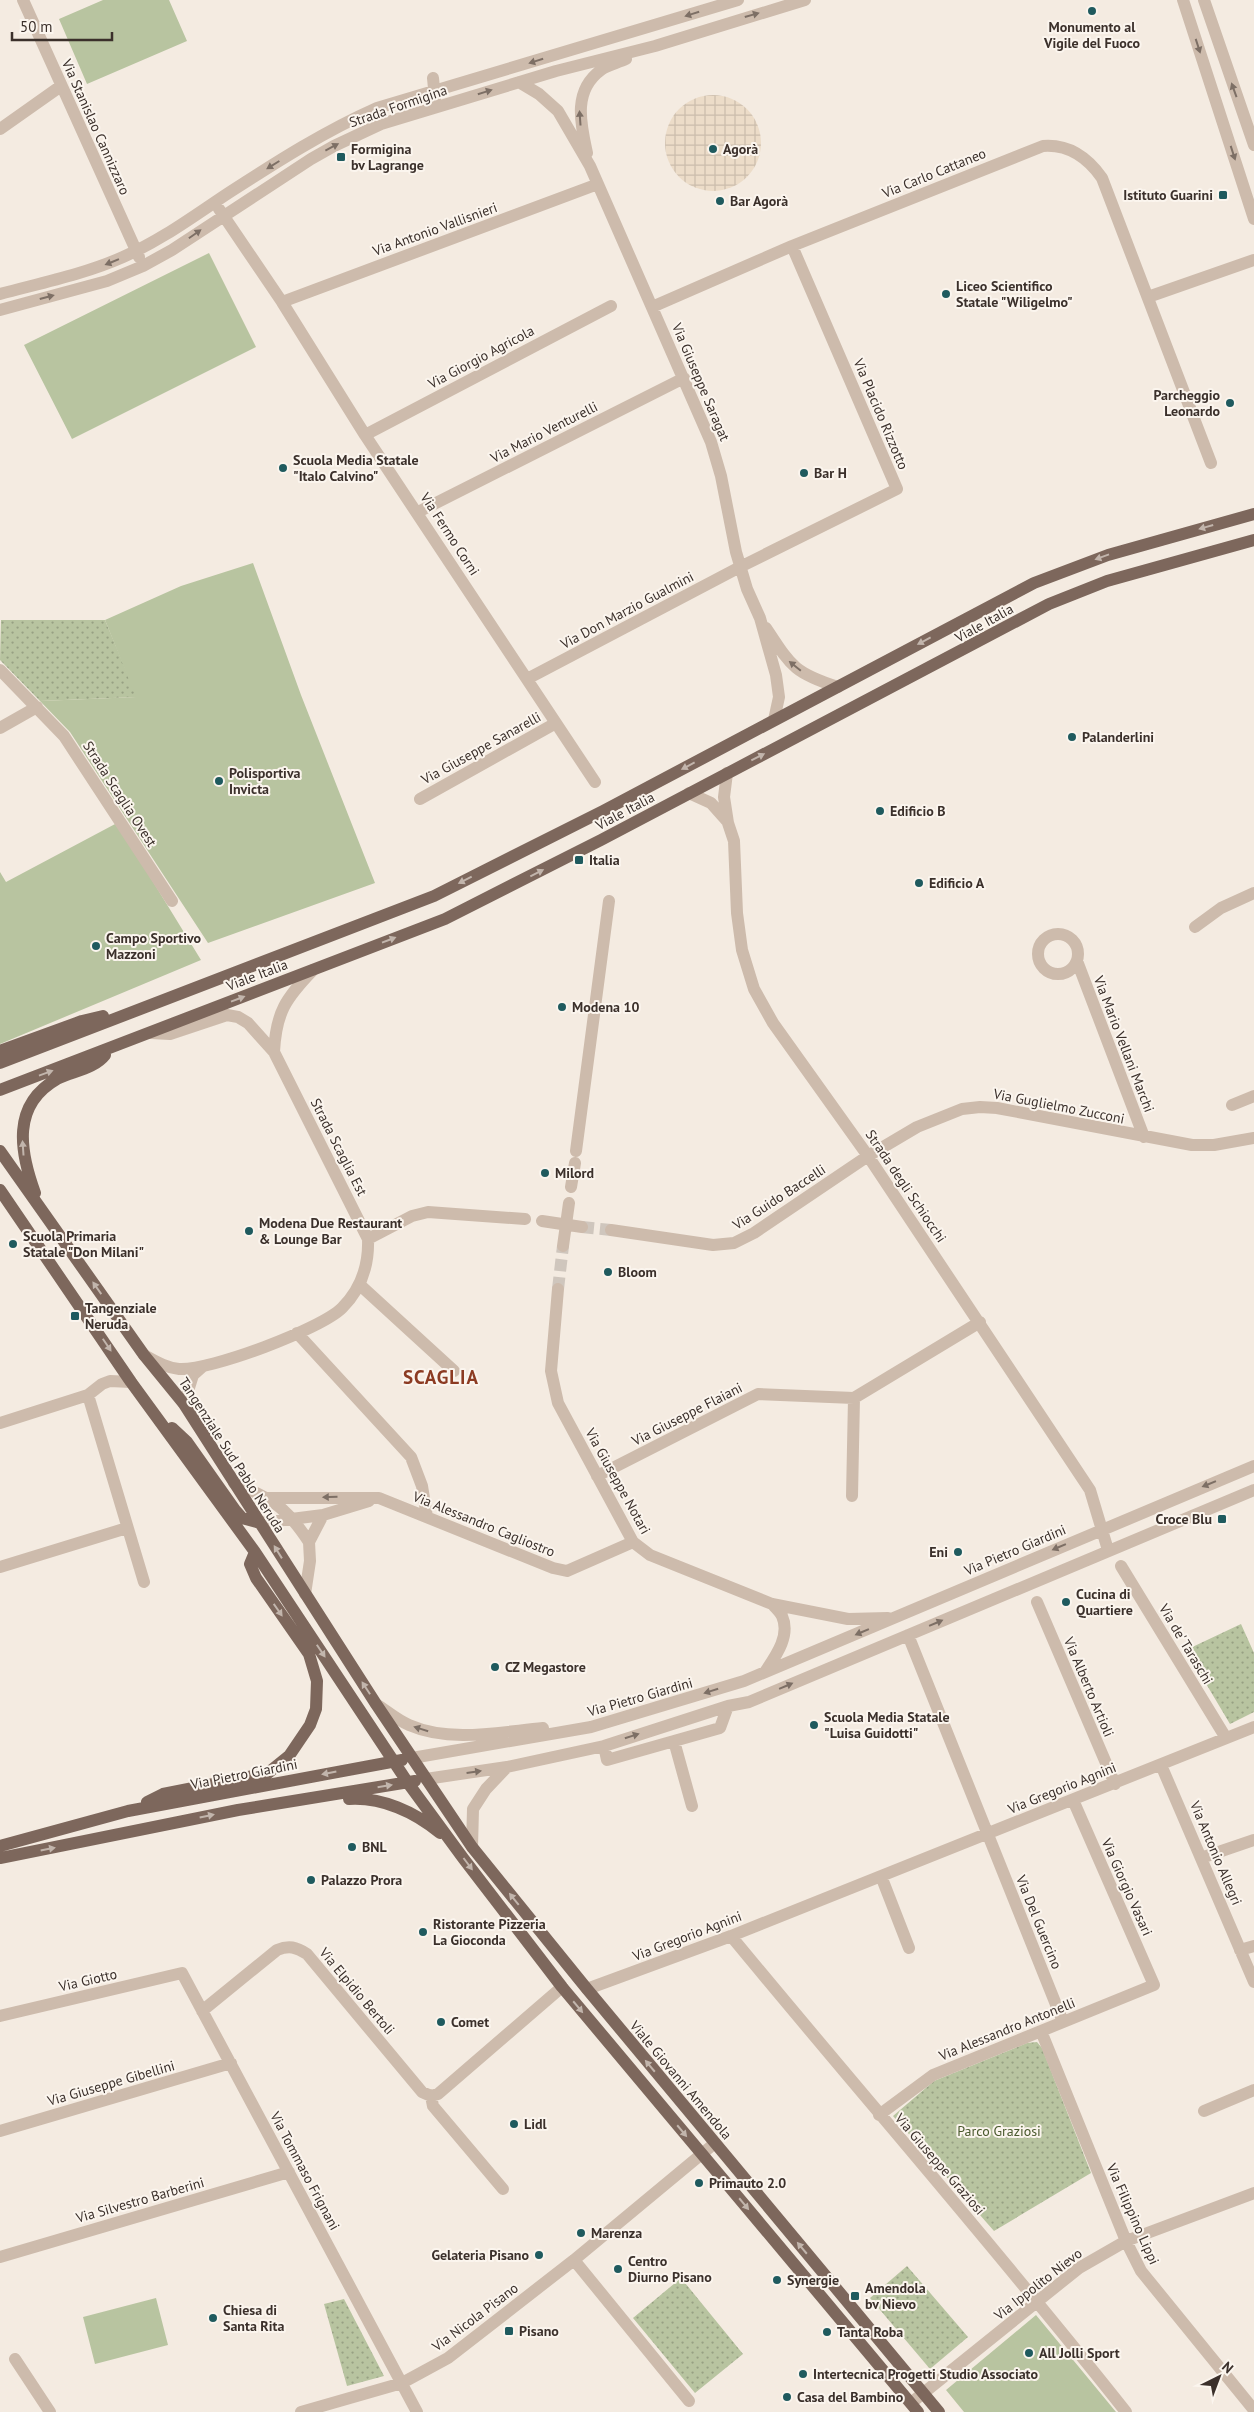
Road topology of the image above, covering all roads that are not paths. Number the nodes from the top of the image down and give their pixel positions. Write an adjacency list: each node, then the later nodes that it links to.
1 (23, 0): 9 (street, Via Stanislao Cannizzaro)
2 (738, 0): 10 (street, Strada Formigina, one-way to 10)
3 (805, 0): 6 (street, Strada Formigina, one-way to 3)
4 (1183, 0): 18 (street, one-way to 18)
5 (1204, 0): 13 (street, one-way to 5)
6 (655, 46): 8 (street, Strada Formigina); 14 (street, Via Giuseppe Saragat, one-way to 6)
7 (433, 78): 10 (street)
8 (519, 82): 11 (street, Strada Formigina, one-way to 8); 14 (street, Via Giuseppe Saragat)
9 (61, 86): 12 (street); 20 (street, Via Stanislao Cannizzaro)
10 (434, 92): 11 (street); 16 (street, Strada Formigina, one-way to 16)
11 (436, 107): 17 (street, Strada Formigina, one-way to 11)
12 (0, 129)
13 (1254, 146)
14 (590, 166): 15 (street, Via Giuseppe Saragat)
15 (598, 184): 25 (street, Via Antonio Vallisnieri); 27 (street, Via Giuseppe Saragat)
16 (215, 203): 17 (street, Via Fermo Corni); 20 (street, Strada Formigina)
17 (223, 216): 22 (street, Strada Formigina, one-way to 17); 25 (street, Via Fermo Corni)
18 (1254, 219)
19 (792, 246): 24 (street, Via Carlo Cattaneo); 27 (street, Via Carlo Cattaneo); 35 (street, Via Placido Rizzotto)
20 (136, 251): 22 (street, Via Stanislao Cannizzaro); 23 (street, Strada Formigina, one-way to 23)
21 (1254, 260): 24 (street)
22 (143, 266): 28 (street, Strada Formigina, one-way to 22)
23 (0, 294)
24 (1148, 297): 31 (street, Via Carlo Cattaneo)
25 (282, 302): 30 (street, Via Fermo Corni)
26 (611, 306): 30 (street, Via Giorgio Agricola)
27 (652, 306): 29 (street, Via Giuseppe Saragat)
28 (0, 310)
29 (684, 378): 32 (street, Via Mario Venturelli); 35 (street, Via Giuseppe Saragat)
30 (365, 435): 32 (street, Via Fermo Corni)
31 (1211, 463)
32 (418, 512): 38 (street, Via Fermo Corni)
33 (1254, 514): 39 (main road, Viale Italia, one-way to 39)
34 (1254, 540): 44 (main road, Viale Italia, one-way to 34)
35 (740, 567): 36 (street, Via Giuseppe Saragat); 38 (street, Via Don Marzio Gualmini)
36 (760, 618): 39 (street, Via Giuseppe Saragat, one-way to 36); 41 (street, Via Giuseppe Saragat)
37 (0, 670): 40 (street, Strada Scaglia Ovest)
38 (527, 679): 42 (street, Via Fermo Corni)
39 (838, 687): 41 (main road, Viale Italia)
40 (37, 707): 43 (street); 50 (street, Strada Scaglia Ovest)
41 (774, 720): 55 (main road, Viale Italia, one-way to 55)
42 (556, 723): 45 (street, Via Fermo Corni); 47 (street, Via Giuseppe Sanarelli)
43 (0, 728)
44 (727, 773): 46 (main road, Viale Italia); 48 (street, Strada degli Schiocchi)
45 (594, 782)
46 (689, 794): 48 (street, Strada degli Schiocchi); 54 (main road, Viale Italia, one-way to 46)
47 (420, 800)
48 (728, 823): 67 (street, Strada degli Schiocchi)
49 (1254, 893): 52 (street)
50 (172, 901)
51 (609, 901): 68 (street)
52 (1195, 927)
53 (1077, 961): 64 (street, Via Mario Vellani Marchi)
54 (313, 970): 56 (main road, Viale Italia, one-way to 54); 59 (street)
55 (140, 1009): 58 (main road); 60 (main road)
56 (150, 1033): 57 (main road, Viale Italia); 59 (street, Strada Scaglia Est)
57 (111, 1048): 61 (main road, Viale Italia, one-way to 57); 71 (main road, one-way to 57)
58 (0, 1051)
59 (274, 1052): 77 (street, Strada Scaglia Est)
60 (0, 1063)
61 (0, 1090)
62 (1254, 1096): 63 (street)
63 (1232, 1104)
64 (1144, 1137): 65 (street, Via Guglielmo Zucconi); 67 (street, Via Guglielmo Zucconi)
65 (1254, 1138)
66 (0, 1151): 71 (main road, Tangenziale Sud Pablo Neruda)
67 (868, 1156): 76 (street, Via Guido Baccelli); 81 (street, Strada degli Schiocchi)
68 (571, 1187)
69 (0, 1190): 86 (main road, one-way to 86)
70 (569, 1203): 74 (street)
71 (42, 1211): 83 (main road, Tangenziale Sud Pablo Neruda, one-way to 71)
72 (525, 1219): 77 (street)
73 (542, 1221): 74 (street)
74 (566, 1225): 75 (street); 78 (street)
75 (582, 1227)
76 (611, 1230)
77 (368, 1239): 79 (street, Strada Scaglia Est)
78 (564, 1246)
79 (360, 1285): 82 (street, Strada Scaglia Est); 85 (street)
80 (558, 1289): 93 (street, Via Giuseppe Notari)
81 (980, 1322): 88 (street); 104 (street, Strada degli Schiocchi)
82 (297, 1333): 84 (street, Strada Scaglia Est); 101 (street)
83 (144, 1355): 84 (street, Strada Scaglia Est); 89 (main road, Tangenziale Sud Pablo Neruda)
84 (202, 1367): 89 (street)
85 (454, 1372)
86 (131, 1382): 87 (street); 90 (main road)
87 (88, 1396): 91 (street); 103 (street)
88 (854, 1398): 93 (street, Via Giuseppe Flaiani); 96 (street)
89 (184, 1404): 94 (main road, Tangenziale Sud Pablo Neruda)
90 (158, 1418): 102 (main road); 108 (main road)
91 (0, 1423)
92 (1254, 1466): 104 (street, Via Pietro Giardini, one-way to 104)
93 (597, 1476): 106 (street, Via Giuseppe Notari)
94 (234, 1483): 97 (street, Via Alessandro Cagliostro); 102 (main road, Tangenziale Sud Pablo Neruda)
95 (1254, 1490): 107 (street)
96 (852, 1496)
97 (267, 1498): 98 (street, Via Alessandro Cagliostro, one-way to 97); 100 (street, Via Alessandro Cagliostro)
98 (379, 1498): 99 (street); 101 (street, Via Alessandro Cagliostro)
99 (323, 1515): 100 (street); 105 (street)
100 (293, 1517): 102 (street); 105 (street, Via Alessandro Cagliostro)
101 (427, 1517): 106 (street, Via Alessandro Cagliostro)
102 (260, 1523): 112 (main road, Tangenziale Sud Pablo Neruda, one-way to 102)
103 (128, 1528): 110 (street); 111 (street)
104 (1101, 1529): 107 (street, Strada degli Schiocchi); 115 (street, Via Pietro Giardini, one-way to 115)
105 (309, 1542): 112 (street)
106 (633, 1542): 114 (street, Via Giuseppe Notari)
107 (1108, 1550): 116 (street, one-way to 107)
108 (254, 1552): 126 (main road, one-way to 126); 134 (main road, one-way to 134)
109 (1121, 1566): 122 (street, Via de' Taraschi)
110 (0, 1567)
111 (144, 1582)
112 (305, 1594): 118 (main road, Tangenziale Sud Pablo Neruda, one-way to 112)
113 (1037, 1602): 131 (street, Via Alberto Artioli)
114 (772, 1604): 115 (street, Via Giuseppe Notari); 117 (street)
115 (895, 1618): 117 (street, Via Pietro Giardini, one-way to 117)
116 (908, 1635): 119 (street, one-way to 116); 136 (street, Via Del Guercino)
117 (764, 1673): 121 (street, Via Pietro Giardini, one-way to 121)
118 (376, 1704): 121 (street, one-way to 118); 125 (main road, Tangenziale Sud Pablo Neruda)
119 (728, 1706): 123 (street); 124 (street, one-way to 119)
120 (1254, 1726): 122 (street, Via Gregorio Agnini)
121 (591, 1727): 125 (street, Via Pietro Giardini)
122 (1226, 1738): 127 (street, Via Gregorio Agnini)
123 (674, 1741): 124 (street); 133 (street)
124 (604, 1746): 128 (street)
125 (412, 1758): 126 (main road, Via Pietro Giardini); 129 (main road, Viale Giovanni Amendola)
126 (394, 1761): 130 (main road); 134 (main road, Via Pietro Giardini, one-way to 134)
127 (1161, 1765): 131 (street, Via Gregorio Agnini); 142 (street, Via Antonio Allegri)
128 (507, 1767): 129 (street, one-way to 128); 140 (street)
129 (426, 1779): 130 (main road); 140 (main road, Viale Giovanni Amendola)
130 (408, 1783): 135 (main road, one-way to 130); 138 (main road)
131 (1114, 1784): 132 (street, Via Gregorio Agnini)
132 (1073, 1800): 136 (street, Via Gregorio Agnini); 150 (street, Via Giorgio Vasari)
133 (692, 1806)
134 (128, 1810): 139 (main road, Via Pietro Giardini)
135 (238, 1810): 138 (main road); 141 (main road, one-way to 135)
136 (988, 1834): 143 (street, Via Gregorio Agnini); 155 (street, Via Del Guercino)
137 (1254, 1840): 142 (street)
138 (453, 1844): 151 (main road, one-way to 151)
139 (0, 1846)
140 (472, 1847): 152 (main road, Viale Giovanni Amendola, one-way to 140)
141 (0, 1858)
142 (1202, 1858): 147 (street, Via Antonio Allegri)
143 (881, 1876): 144 (street, Via Gregorio Agnini); 146 (street)
144 (731, 1936): 152 (street, Via Gregorio Agnini); 161 (street, Via Giuseppe Graziosi)
145 (1254, 1946): 147 (street)
146 (909, 1948)
147 (1240, 1950): 149 (street, Via Antonio Allegri)
148 (182, 1974): 153 (street, Via Tommaso Frignani); 154 (street, Via Giotto)
149 (1254, 1982)
150 (1154, 1985): 155 (street, Via Alessandro Antonelli)
151 (562, 1988): 159 (street); 164 (main road, one-way to 164)
152 (587, 1989): 163 (main road, Viale Giovanni Amendola, one-way to 152)
153 (202, 2011): 157 (street, Via Tommaso Frignani); 159 (street, Via Elpidio Bertoli)
154 (0, 2016)
155 (1063, 2022): 156 (street, Via Alessandro Antonelli)
156 (1041, 2031): 161 (street, Via Alessandro Antonelli); 168 (street, Via Filippino Lippi)
157 (230, 2063): 162 (street, Via Giuseppe Gibellini); 165 (street, Via Tommaso Frignani)
158 (1254, 2090): 160 (street)
159 (431, 2096): 166 (street, Via Elpidio Bertoli)
160 (1204, 2111)
161 (879, 2115): 171 (street, Via Giuseppe Graziosi)
162 (0, 2131)
163 (715, 2144): 164 (street, Via Nicola Pisano); 174 (main road, Viale Giovanni Amendola, one-way to 163)
164 (701, 2154): 170 (street, Via Nicola Pisano); 176 (main road, one-way to 176)
165 (289, 2172): 169 (street, Via Silvestro Barberini); 173 (street, Via Tommaso Frignani)
166 (503, 2189)
167 (1254, 2193): 168 (street, Via Ippolito Nievo)
168 (1126, 2241): 171 (street, Via Ippolito Nievo); 177 (street, Via Filippino Lippi)
169 (0, 2256)
170 (574, 2260): 173 (street, Via Nicola Pisano); 175 (street)
171 (1037, 2300): 174 (street, Via Ippolito Nievo); 182 (street, Via Giuseppe Graziosi)
172 (15, 2359): 178 (street)
173 (402, 2383): 179 (street, Via Nicola Pisano); 180 (street, Via Tommaso Frignani)
174 (923, 2392): 176 (street, Via Ippolito Nievo); 181 (main road, Viale Giovanni Amendola)
175 (689, 2401)
176 (914, 2407)
177 (1254, 2410)
178 (50, 2412)
179 (301, 2412)
180 (416, 2412)
181 (939, 2412)
182 (1126, 2412)

